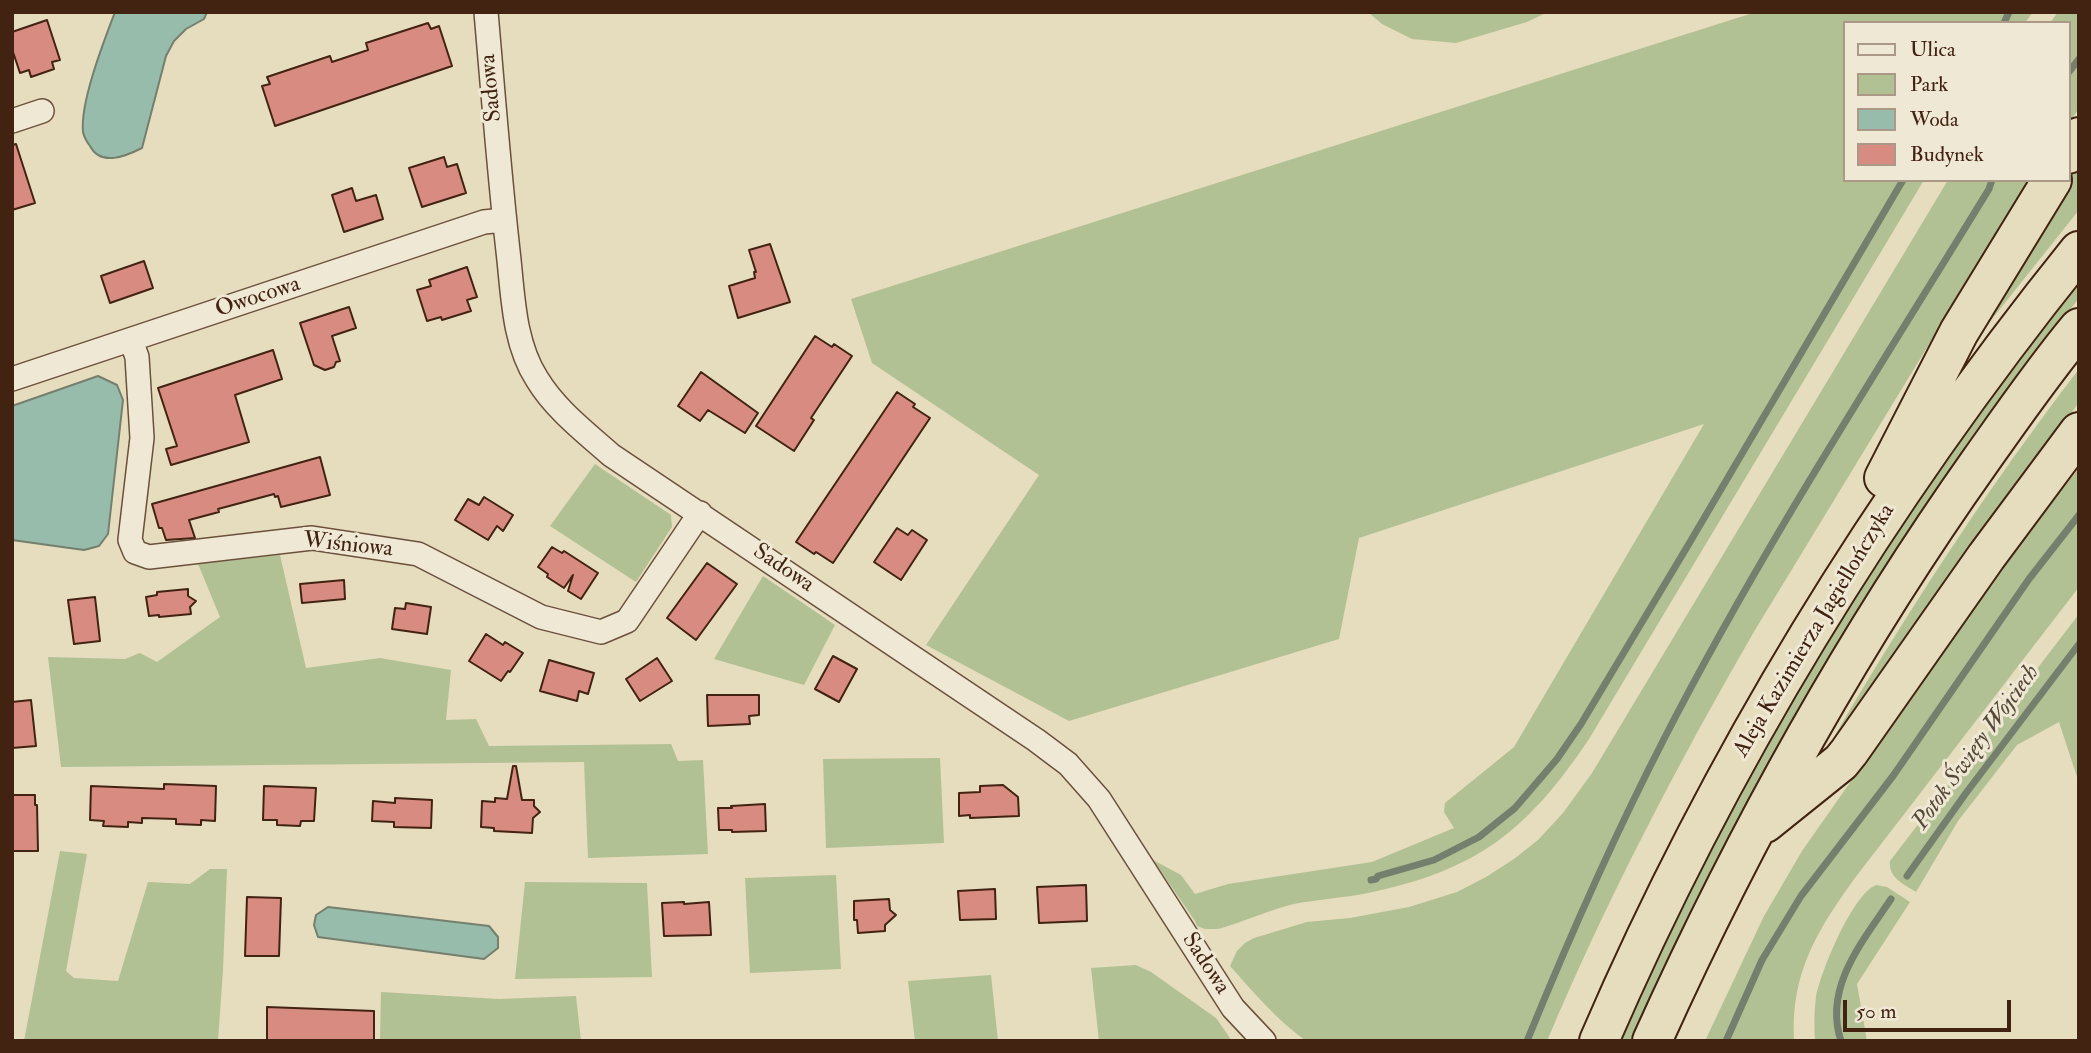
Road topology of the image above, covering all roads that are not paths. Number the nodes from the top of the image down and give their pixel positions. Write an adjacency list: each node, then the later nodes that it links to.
1 (486, 12): 5 (street, Sadowa)
2 (42, 111): 3 (street)
3 (12, 121)
4 (2051, 182): 12 (highway)
5 (504, 220): 8 (street, Owocowa); 11 (street, Sadowa)
6 (2079, 251): 12 (highway, Aleja Kazimierza Jagiellończyka)
7 (2079, 328): 13 (highway, Aleja Kazimierza Jagiellończyka)
8 (131, 340): 9 (street, Owocowa); 11 (street, Wiśniowa)
9 (12, 379)
10 (2079, 432): 13 (highway)
11 (699, 513): 14 (street, Sadowa)
12 (1824, 610): 15 (highway, Aleja Kazimierza Jagiellończyka)
13 (1752, 833): 16 (highway, Aleja Kazimierza Jagiellończyka)
14 (1264, 1041)
15 (1599, 1041)
16 (1652, 1041)

